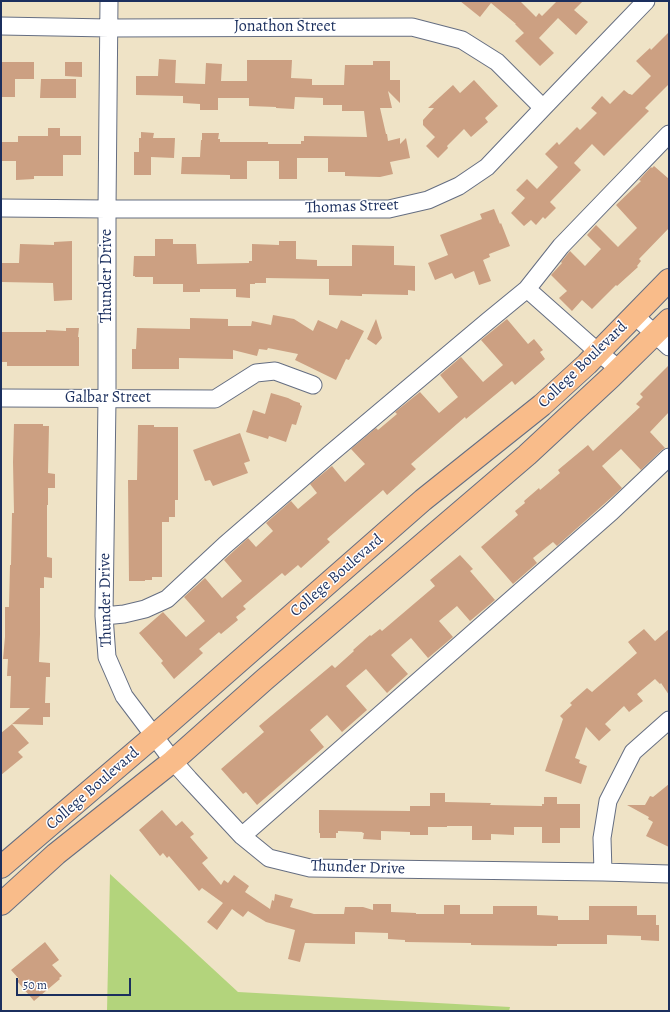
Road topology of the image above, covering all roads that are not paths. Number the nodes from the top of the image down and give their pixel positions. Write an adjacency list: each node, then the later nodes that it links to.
1 (109, 1): 4 (street, Thunder Drive)
2 (646, 1): 5 (street, Thomas Street)
3 (1, 26): 4 (street, Jonathon Street)
4 (109, 28): 5 (street, Jonathon Street); 8 (street, Thunder Drive)
5 (543, 108): 8 (street, Thomas Street)
6 (669, 134): 10 (street)
7 (1, 208): 8 (street, Thomas Street)
8 (107, 209): 17 (street, Thunder Drive)
9 (669, 280): 11 (main road, College Boulevard)
10 (527, 289): 13 (street); 19 (street)
11 (634, 316): 12 (street); 13 (main road, College Boulevard)
12 (664, 334): 14 (main road, College Boulevard)
13 (598, 352): 14 (street); 21 (main road, College Boulevard)
14 (619, 369): 22 (main road, College Boulevard)
15 (313, 385): 17 (street, Galbar Street)
16 (1, 398): 17 (street, Galbar Street)
17 (107, 399): 19 (street, Thunder Drive)
18 (669, 457): 23 (street)
19 (104, 616): 21 (street, Thunder Drive)
20 (669, 720): 25 (street)
21 (154, 736): 22 (street, Thunder Drive); 24 (main road, College Boulevard)
22 (173, 761): 23 (street, Thunder Drive); 27 (main road, College Boulevard)
23 (242, 836): 25 (street, Thunder Drive)
24 (1, 867)
25 (603, 872): 26 (street, Thunder Drive)
26 (669, 874)
27 (1, 904)

